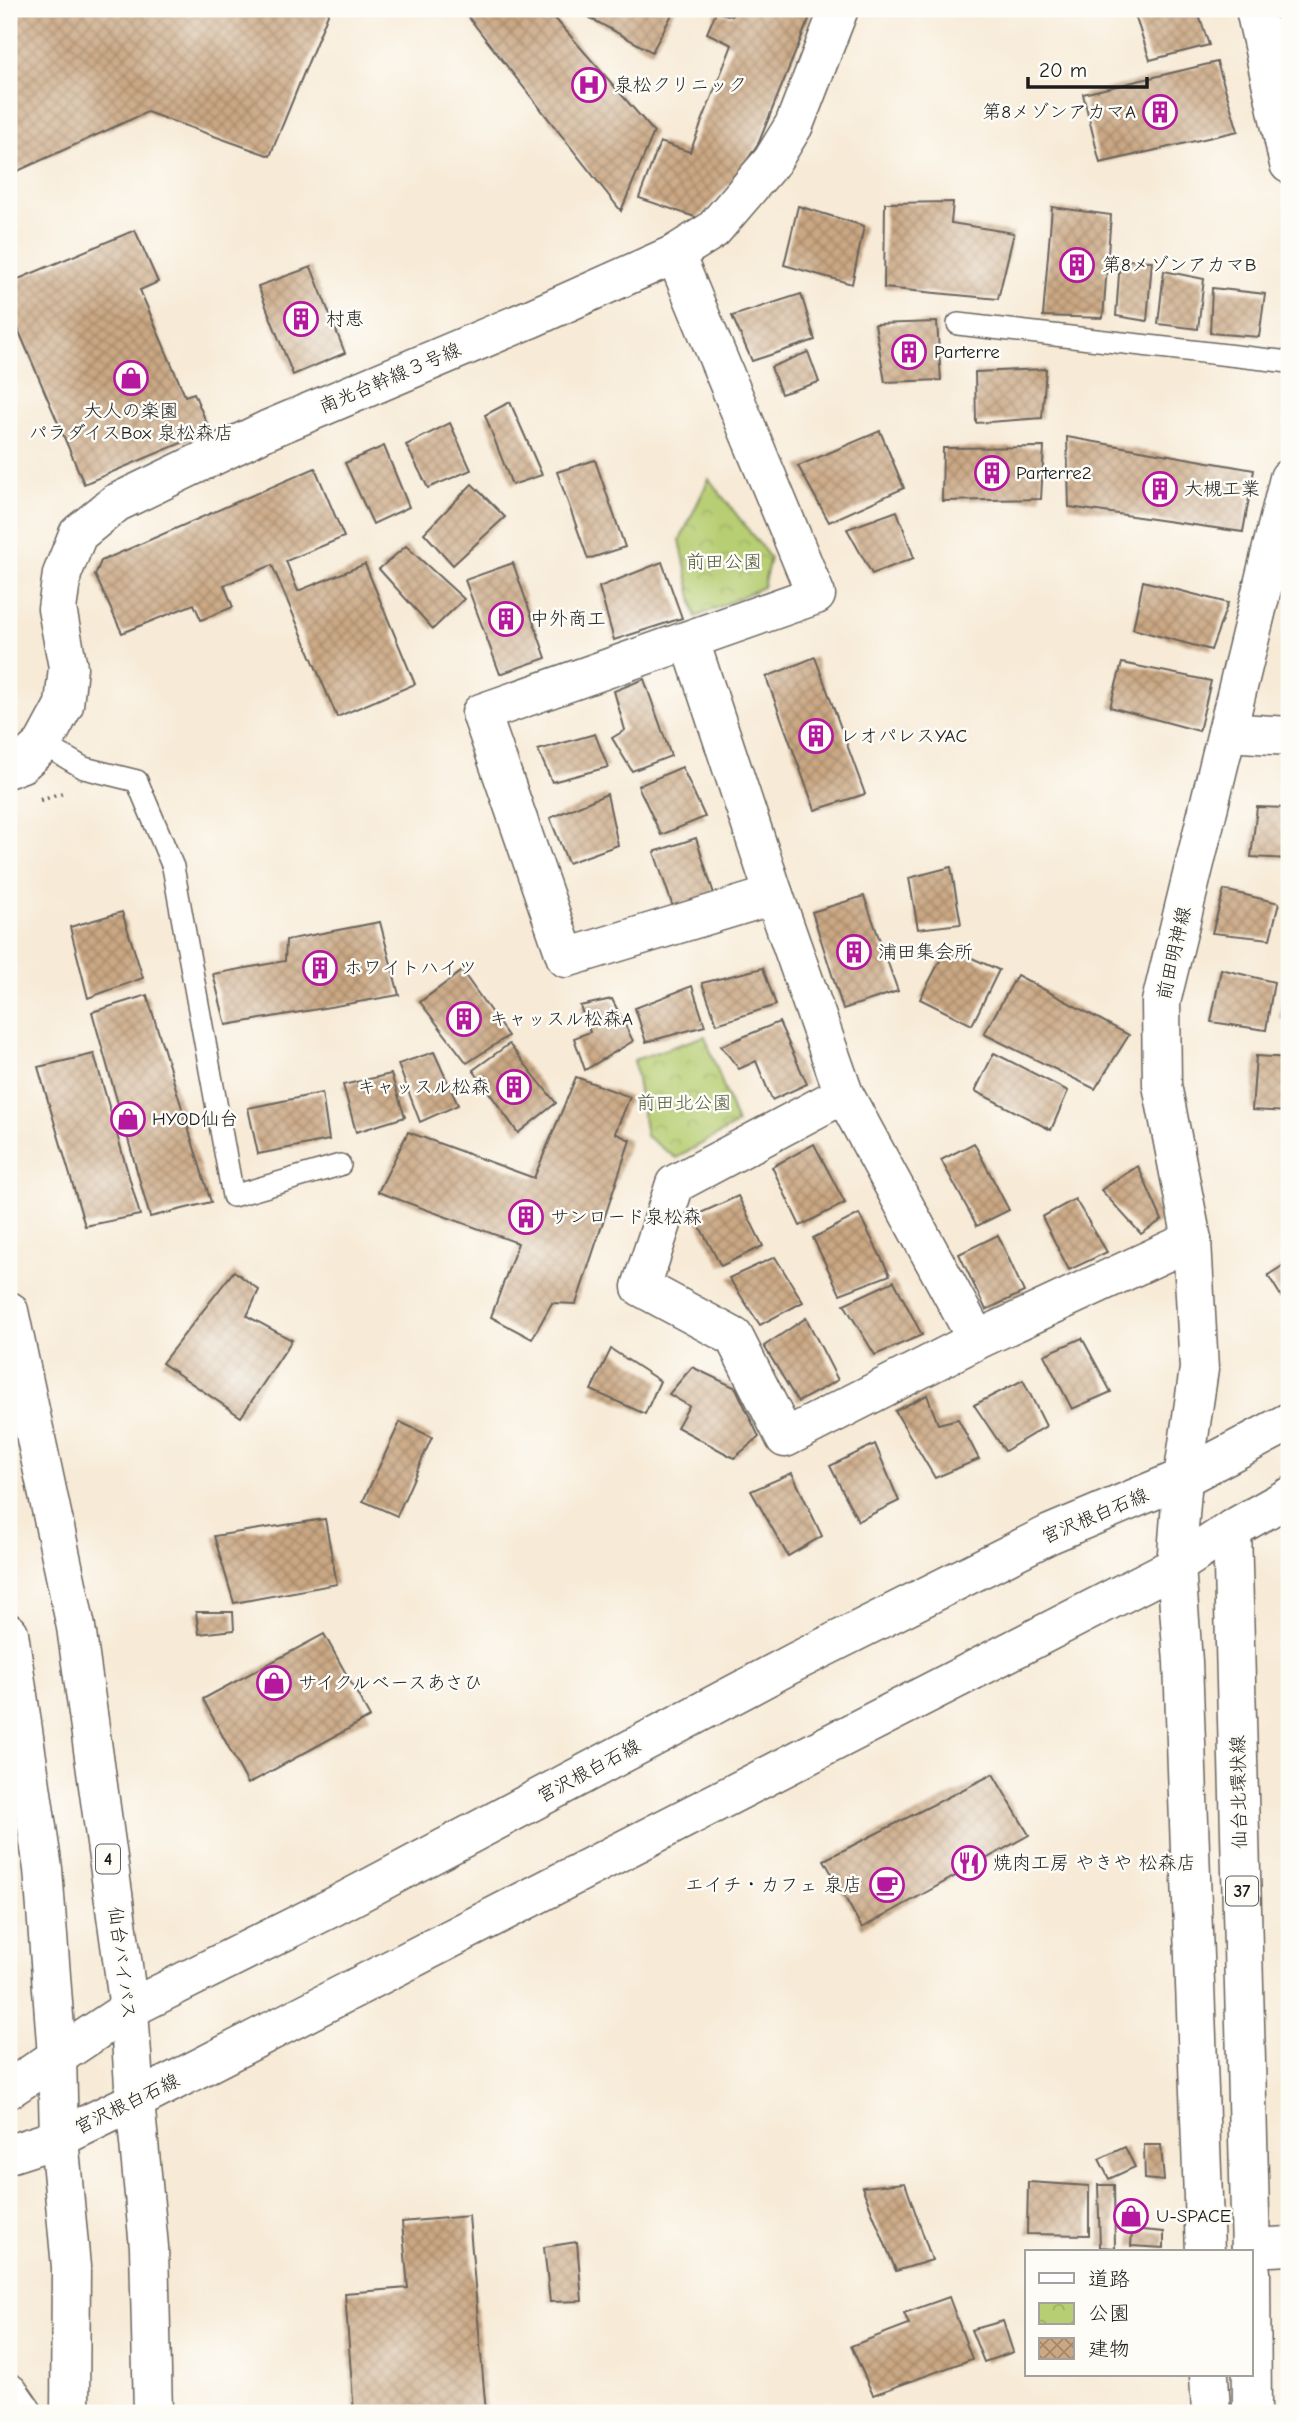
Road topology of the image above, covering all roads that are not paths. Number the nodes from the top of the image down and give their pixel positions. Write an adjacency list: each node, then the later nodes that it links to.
1 (839, 9): 4 (main road, 南光台幹線３号線)
2 (1255, 9): 3 (main road)
3 (1289, 164)
4 (675, 254): 8 (main road); 11 (main road, 南光台幹線３号線)
5 (957, 324): 6 (lane)
6 (1289, 362)
7 (1289, 478): 9 (main road, 前田明神線)
8 (690, 641): 13 (main road); 13 (main road)
9 (1227, 732): 10 (main road); 16 (main road, 前田明神線)
10 (1289, 736)
11 (43, 744): 12 (main road, 南光台幹線３号線); 15 (lane)
12 (9, 768)
13 (774, 895): 14 (main road)
14 (844, 1094): 18 (main road); 18 (main road)
15 (340, 1165)
16 (1192, 1240): 18 (main road); 20 (main road, 前田明神線)
17 (9, 1311): 25 (main road, 仙台バイパス / 4)
18 (977, 1340)
19 (1289, 1422): 20 (main road, 宮沢根白石線)
20 (1183, 1478): 22 (main road); 23 (main road, 前田明神線); 25 (main road, 宮沢根白石線)
21 (1289, 1497): 22 (main road, 宮沢根白石線)
22 (1232, 1529): 23 (main road, 宮沢根白石線); 33 (main road, 仙台北環状線 / 37)
23 (1176, 1566): 28 (main road, 宮沢根白石線); 32 (main road)
24 (9, 1633): 26 (main road)
25 (130, 2010): 26 (main road, 宮沢根白石線); 28 (main road, 仙台バイパス / 4)
26 (57, 2056): 27 (main road, 宮沢根白石線); 29 (main road)
27 (9, 2090)
28 (135, 2101): 29 (main road, 宮沢根白石線); 40 (main road, 仙台バイパス / 4)
29 (59, 2138): 30 (main road, 宮沢根白石線); 39 (main road)
30 (9, 2154)
31 (1289, 2246): 34 (main road)
32 (1205, 2250)
33 (1251, 2250)
34 (1252, 2257)
35 (1209, 2376): 41 (main road)
36 (1252, 2376): 42 (main road, 仙台北環状線 / 37)
37 (9, 2393): 38 (main road)
38 (23, 2413)
39 (70, 2413)
40 (153, 2413)
41 (1211, 2413)
42 (1252, 2413)

